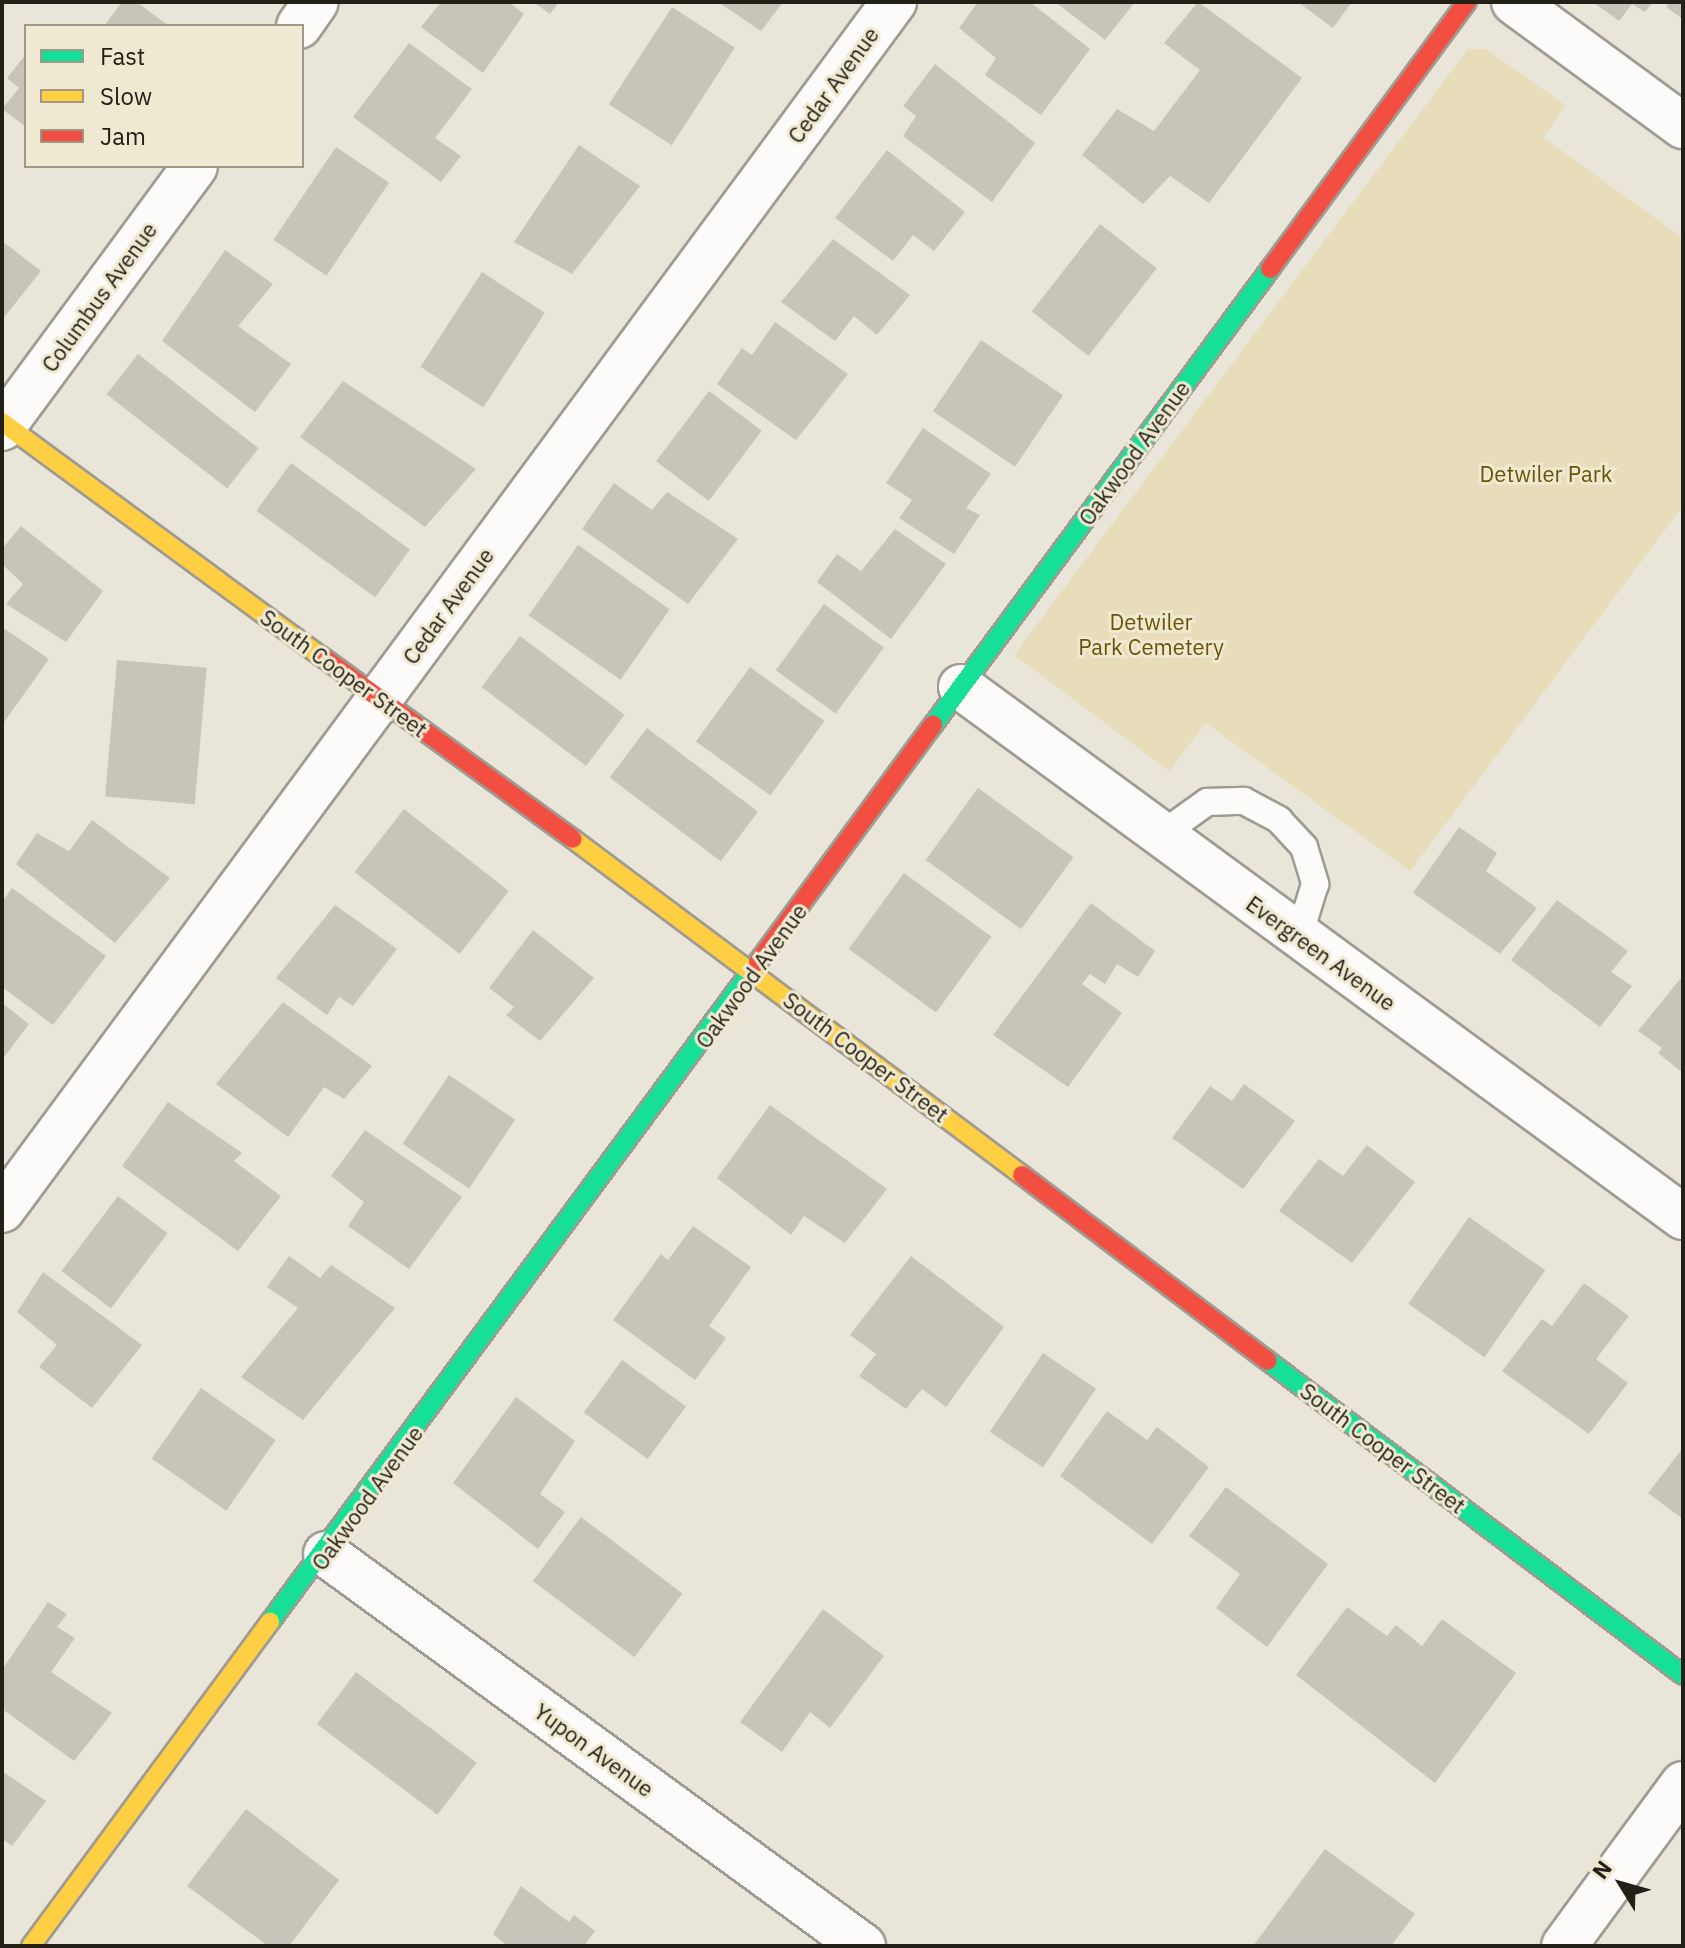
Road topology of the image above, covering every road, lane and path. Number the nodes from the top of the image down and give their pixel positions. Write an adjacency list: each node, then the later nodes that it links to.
1 (316, 2): 5 (street)
2 (894, 2): 10 (street, Cedar Avenue)
3 (1467, 2): 9 (street, Oakwood Avenue)
4 (1514, 2): 6 (street)
5 (300, 24)
6 (1683, 126)
7 (194, 168): 8 (street, Columbus Avenue)
8 (3, 425): 10 (street, South Cooper Street)
9 (961, 687): 11 (street, Evergreen Avenue); 13 (street, Oakwood Avenue)
10 (380, 699): 13 (street, South Cooper Street); 14 (street, Cedar Avenue)
11 (1161, 835): 12 (street, Evergreen Avenue); 12 (lane)
12 (1299, 936): 15 (street, Evergreen Avenue)
13 (754, 972): 16 (street, Oakwood Avenue); 17 (street, South Cooper Street)
14 (2, 1210)
15 (1683, 1217)
16 (326, 1554): 19 (street, Oakwood Avenue); 20 (street, Yupon Avenue)
17 (1683, 1675)
18 (1683, 1784): 21 (street)
19 (31, 1946)
20 (863, 1946)
21 (1564, 1946)

